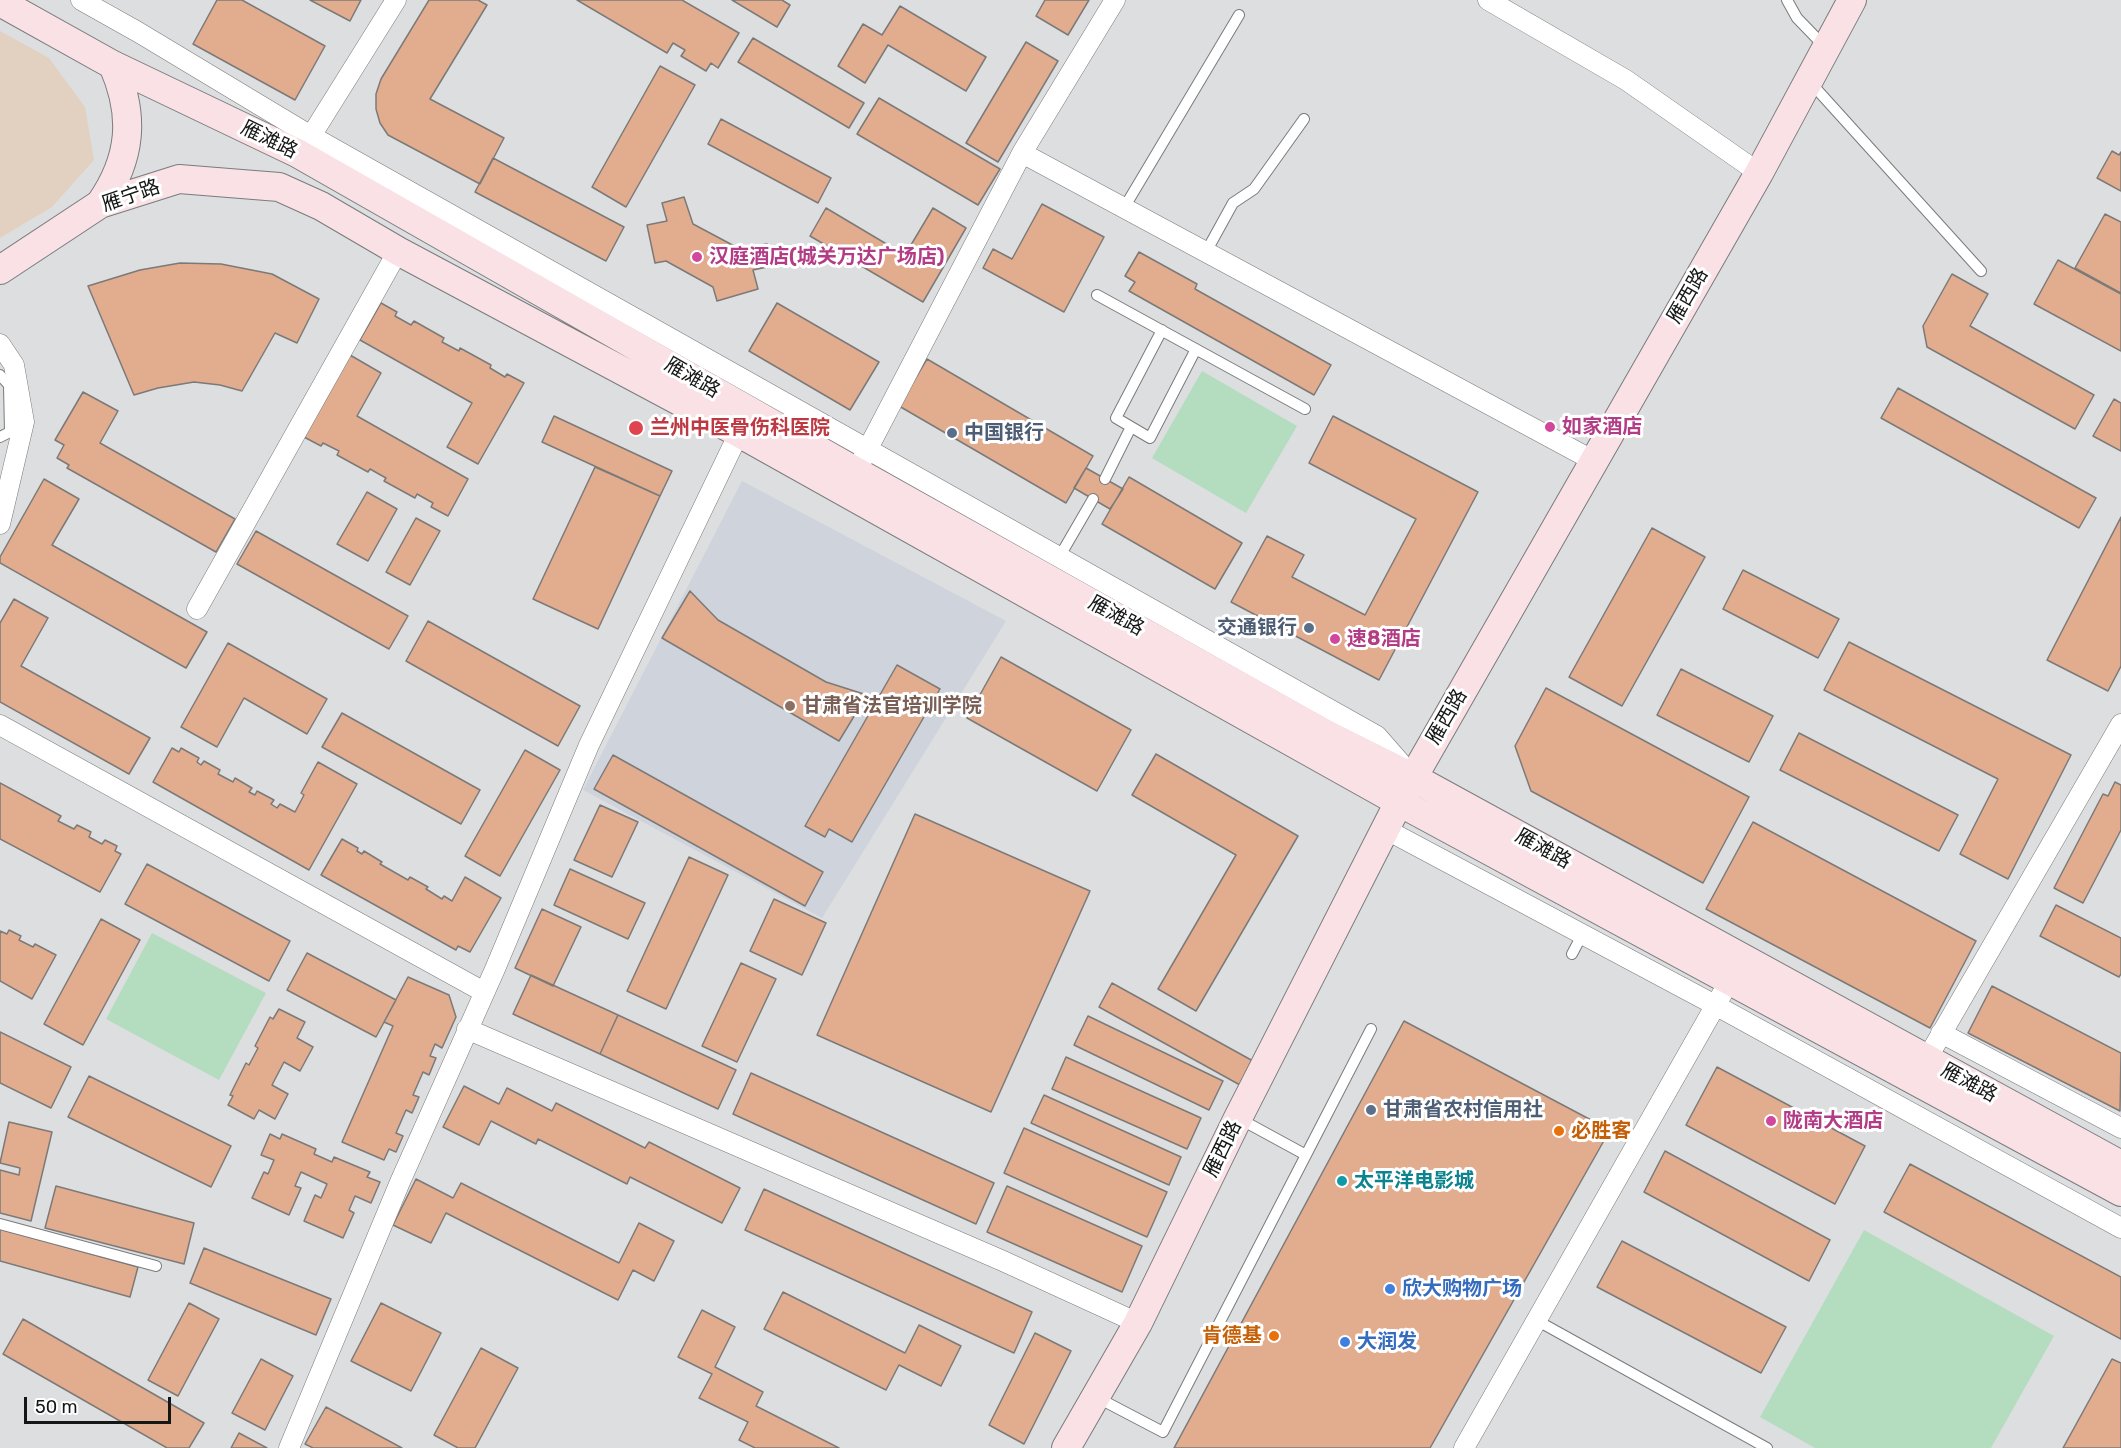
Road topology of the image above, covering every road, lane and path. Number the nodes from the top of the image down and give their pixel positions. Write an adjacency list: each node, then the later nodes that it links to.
1 (81, 0): 8 (street)
2 (396, 0): 14 (street)
3 (1115, 0): 15 (street)
4 (1488, 0): 16 (street)
5 (1787, 0): 10 (lane)
6 (1852, 0): 10 (main road, 雁西路)
7 (0, 3): 11 (main road, 雁滩路)
8 (110, 7): 14 (street)
9 (1239, 15): 19 (lane)
10 (1826, 48): 12 (main road, 雁西路)
11 (113, 65): 14 (main road, 雁滩路); 18 (main road)
12 (1809, 80): 16 (main road, 雁西路); 23 (lane)
13 (1304, 118): 21 (lane)
14 (304, 145): 34 (main road, 雁滩路)
15 (1022, 153): 19 (street); 34 (street)
16 (1759, 173): 33 (main road, 雁西路)
17 (279, 187): 18 (main road, 雁宁路); 20 (main road, 雁滩路)
18 (100, 204): 22 (main road, 雁宁路)
19 (1124, 208): 21 (street)
20 (398, 251): 31 (main road, 雁滩路); 39 (street)
21 (1206, 252): 33 (street)
22 (0, 270)
23 (1981, 271)
24 (1097, 295): 25 (lane)
25 (1162, 330): 27 (lane); 30 (lane)
26 (0, 344): 37 (street)
27 (1196, 349): 29 (lane); 30 (lane)
28 (0, 375): 32 (lane)
29 (1305, 409)
30 (1131, 427): 35 (lane)
31 (739, 433): 34 (main road, 雁滩路); 47 (street)
32 (0, 437)
33 (1594, 461): 42 (main road, 雁西路)
34 (855, 471): 38 (main road, 雁滩路); 38 (street)
35 (1105, 478)
36 (1093, 499): 38 (lane)
37 (0, 524)
38 (1048, 577): 42 (main road, 雁滩路); 43 (main road, 雁滩路)
39 (197, 609)
40 (2121, 724): 51 (street)
41 (0, 725): 47 (street)
42 (1412, 777): 43 (main road, 雁西路); 52 (main road, 雁滩路)
43 (1399, 802): 44 (main road, 雁西路); 48 (main road, 雁滩路)
44 (1385, 829): 45 (street, 雁滩路); 53 (main road, 雁西路)
45 (1582, 935): 46 (lane); 48 (street, 雁滩路)
46 (1572, 954)
47 (484, 992): 49 (street)
48 (1722, 994): 52 (main road, 雁滩路); 59 (street, 雁滩路); 61 (street)
49 (467, 1029): 62 (street); 64 (street)
50 (1371, 1029): 55 (lane)
51 (1941, 1033): 52 (street); 54 (street, 雁滩路)
52 (1921, 1070): 56 (main road, 雁滩路); 57 (main road, 雁滩路)
53 (1238, 1118): 55 (lane); 62 (main road, 雁西路)
54 (2121, 1128)
55 (1306, 1155): 63 (lane)
56 (2121, 1164)
57 (2121, 1192)
58 (0, 1224): 60 (lane)
59 (2121, 1228)
60 (156, 1266)
61 (1536, 1320): 66 (street); 67 (lane)
62 (1138, 1323): 63 (main road, 雁西路)
63 (1095, 1396): 65 (main road, 雁西路)
64 (289, 1448)
65 (1066, 1448)
66 (1464, 1448)
67 (1767, 1448)

